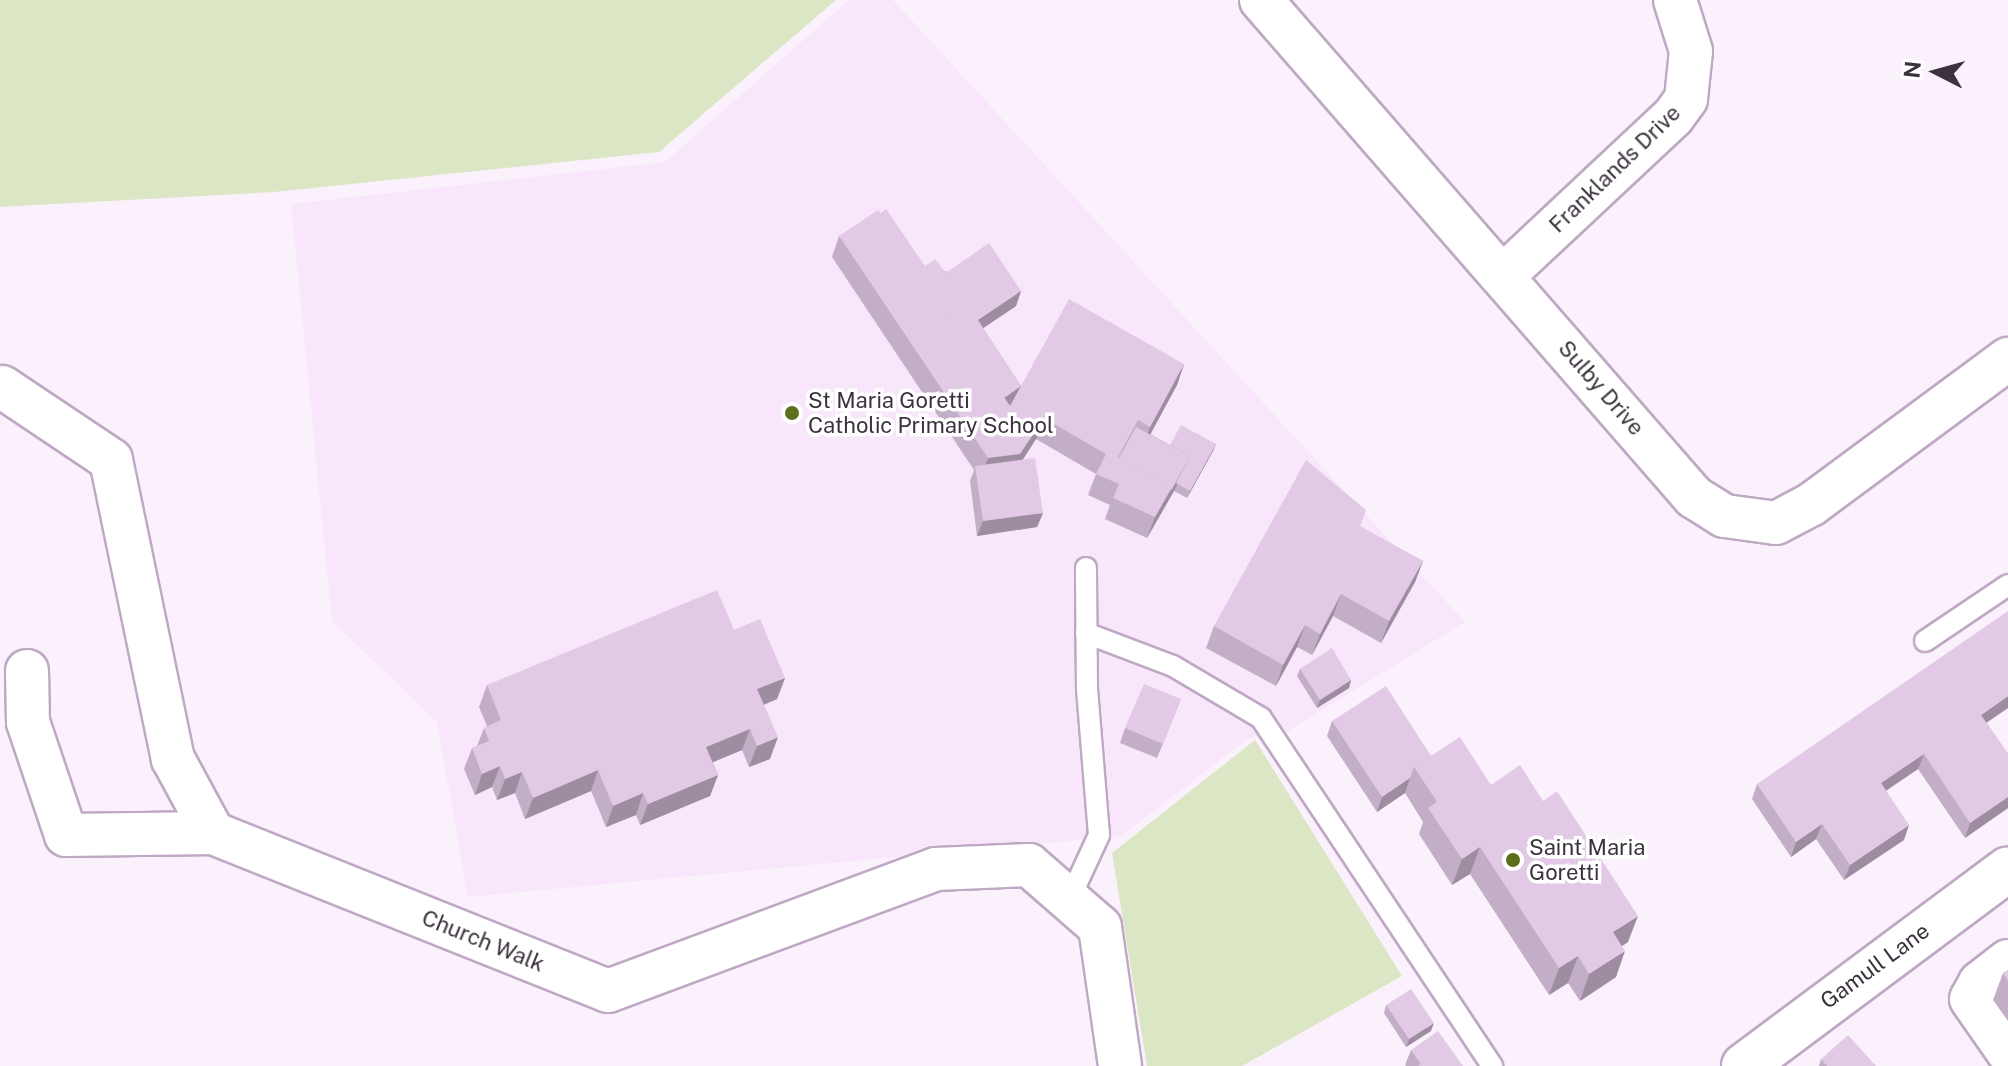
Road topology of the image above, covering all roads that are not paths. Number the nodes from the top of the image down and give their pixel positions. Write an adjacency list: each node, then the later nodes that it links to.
1 (1261, 0): 3 (street, Sulby Drive)
2 (1675, 0): 3 (street, Franklands Drive)
3 (1504, 275): 4 (street, Sulby Drive)
4 (2008, 359)
5 (2, 387): 11 (street)
6 (1086, 568): 8 (lane)
7 (2008, 585): 9 (lane)
8 (1086, 633): 13 (lane); 17 (lane)
9 (1925, 641)
10 (27, 671): 11 (street)
11 (213, 833): 13 (street, Church Walk)
12 (2008, 869): 18 (street, Gamull Lane)
13 (1069, 900): 16 (street, Church Walk)
14 (2008, 961): 15 (street)
15 (2008, 1052)
16 (1120, 1066)
17 (1492, 1066)
18 (1744, 1066)

